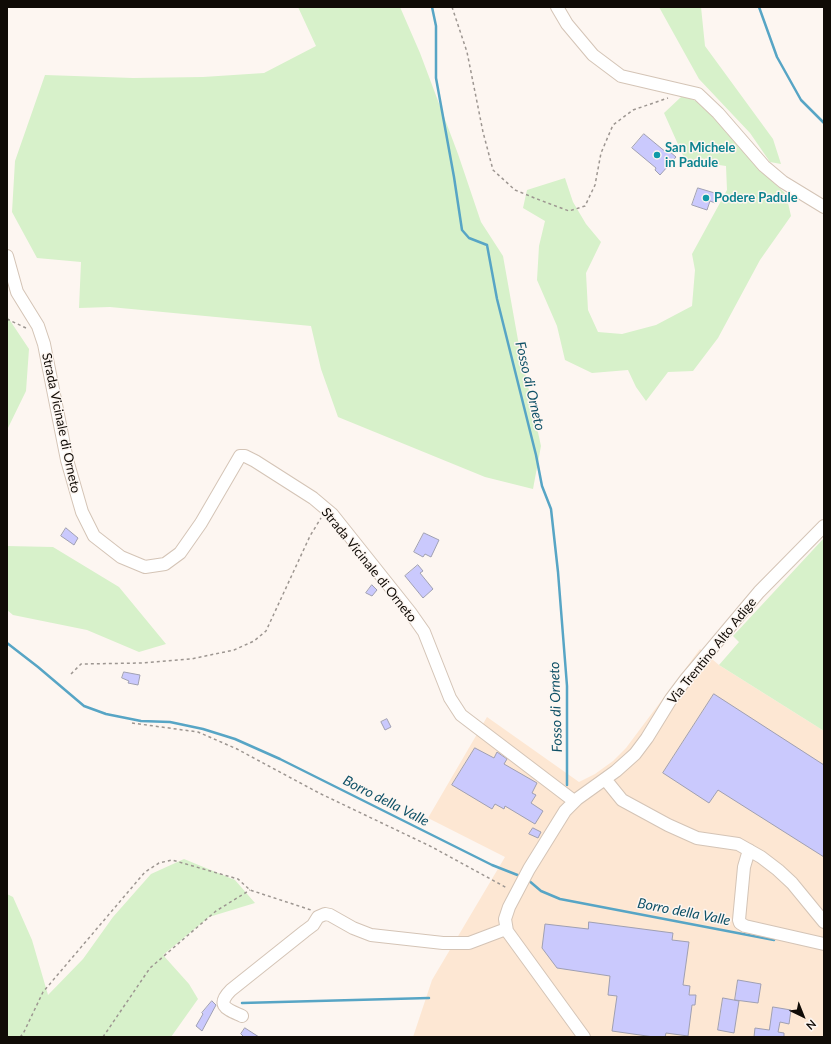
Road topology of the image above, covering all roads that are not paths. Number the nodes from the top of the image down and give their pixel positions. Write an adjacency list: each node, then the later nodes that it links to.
1 (557, 7): 2 (street)
2 (824, 207)
3 (7, 256): 6 (street, Strada Vicinale di Orneto)
4 (824, 526): 5 (street, Via Trentino Alto Adige)
5 (605, 779): 6 (street, Via Trentino Alto Adige); 7 (street)
6 (574, 801): 9 (street, Via Trentino Alto Adige)
7 (749, 850): 8 (street); 10 (street)
8 (824, 922)
9 (506, 929): 11 (street); 12 (street)
10 (820, 938)
11 (242, 1016)
12 (584, 1037)

